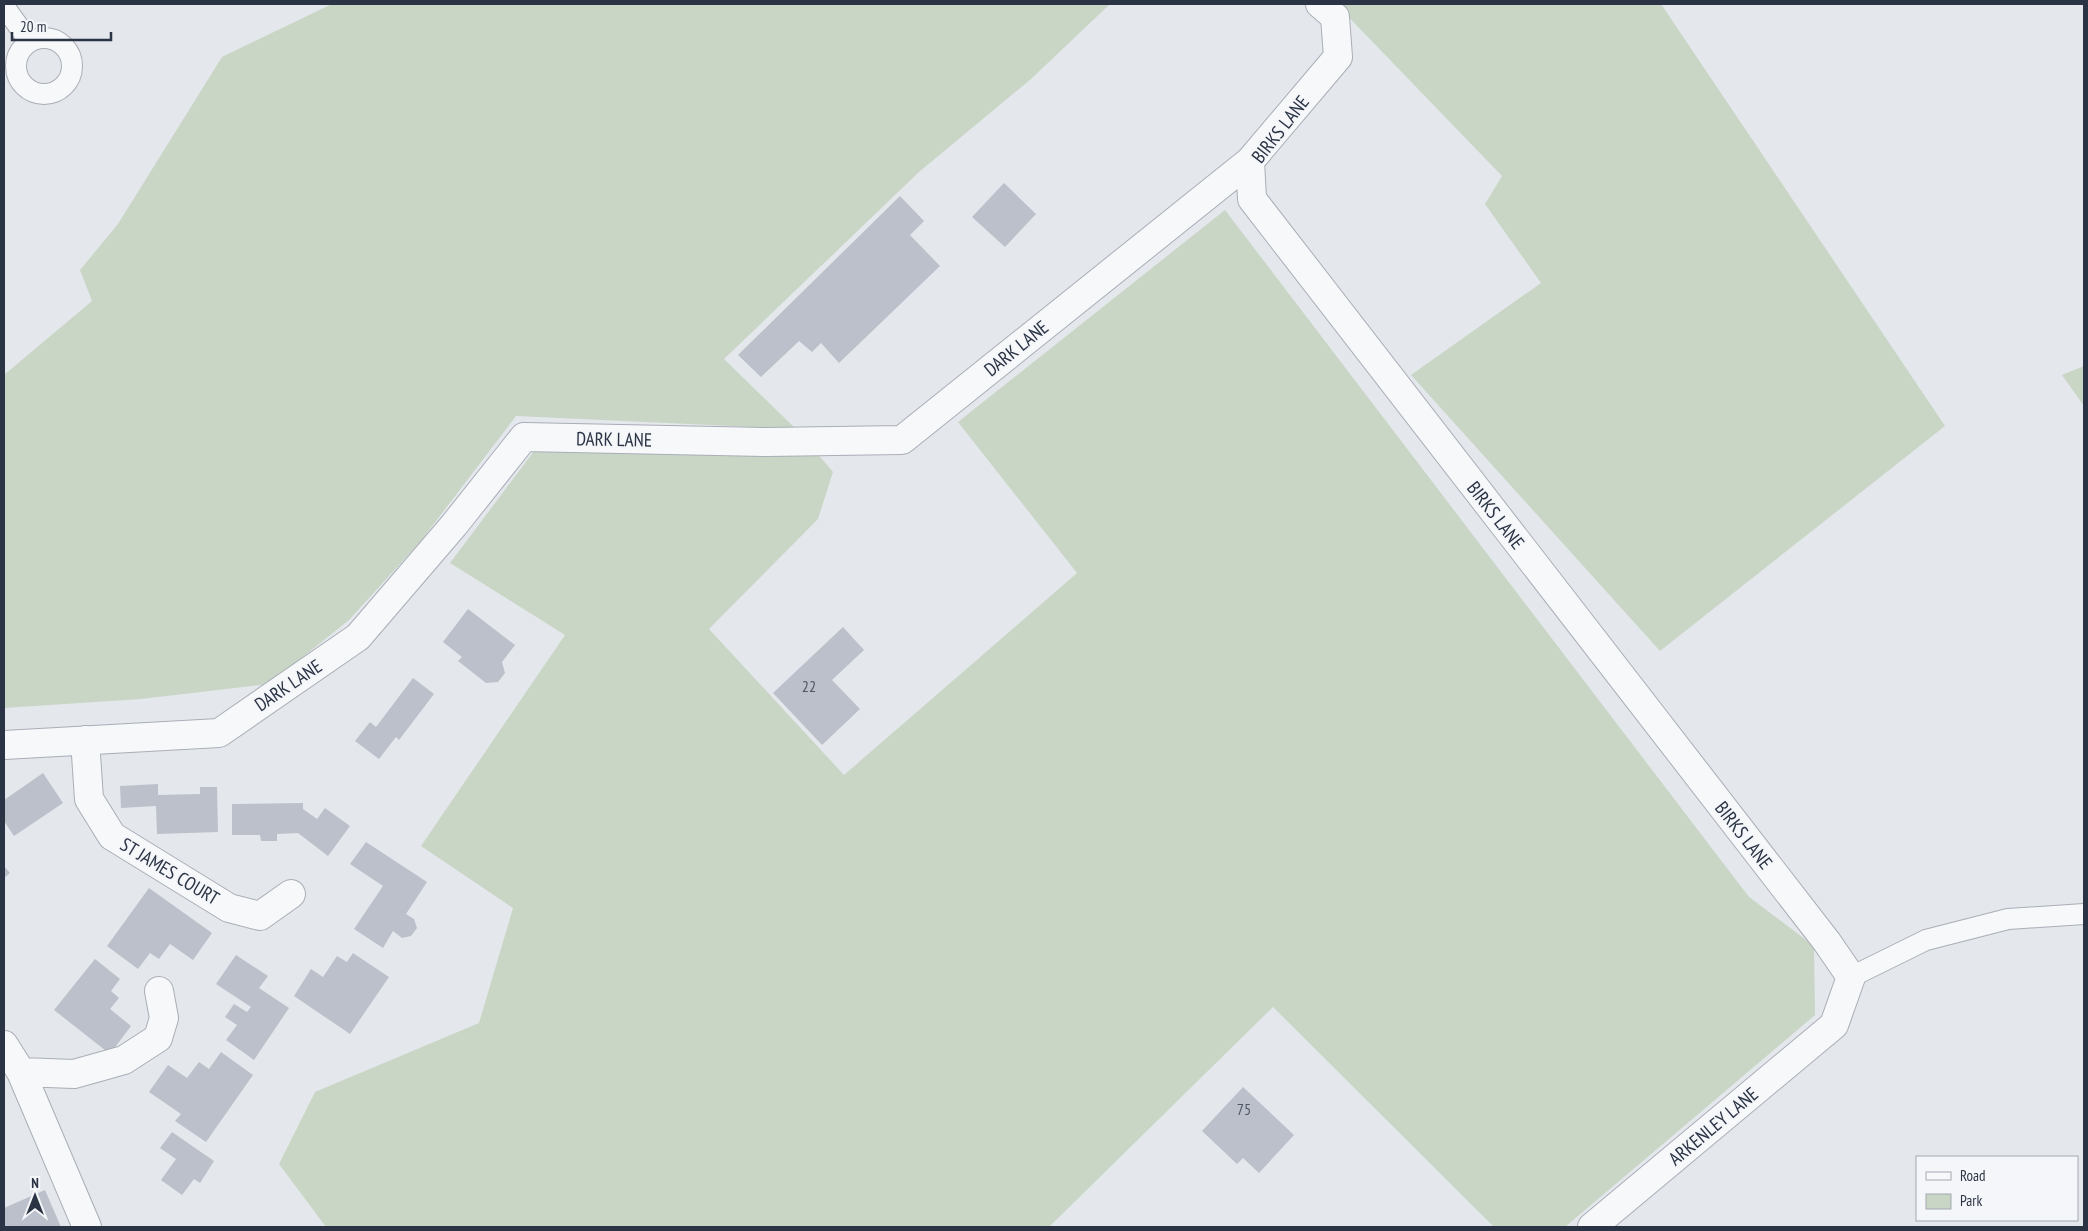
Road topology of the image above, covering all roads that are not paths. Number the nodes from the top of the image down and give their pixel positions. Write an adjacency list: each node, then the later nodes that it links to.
1 (1320, 4): 4 (street, BIRKS LANE)
2 (4, 6): 3 (lane)
3 (29, 41)
4 (1250, 161): 5 (street, DARK LANE); 9 (street, BIRKS LANE)
5 (85, 740): 6 (street, DARK LANE); 7 (street, ST JAMES COURT)
6 (4, 745)
7 (291, 894)
8 (2084, 914): 9 (lane)
9 (1851, 977): 14 (street, ARKENLEY LANE)
10 (159, 992): 12 (street)
11 (4, 1045): 12 (street)
12 (21, 1072): 13 (street)
13 (87, 1227)
14 (1592, 1227)

